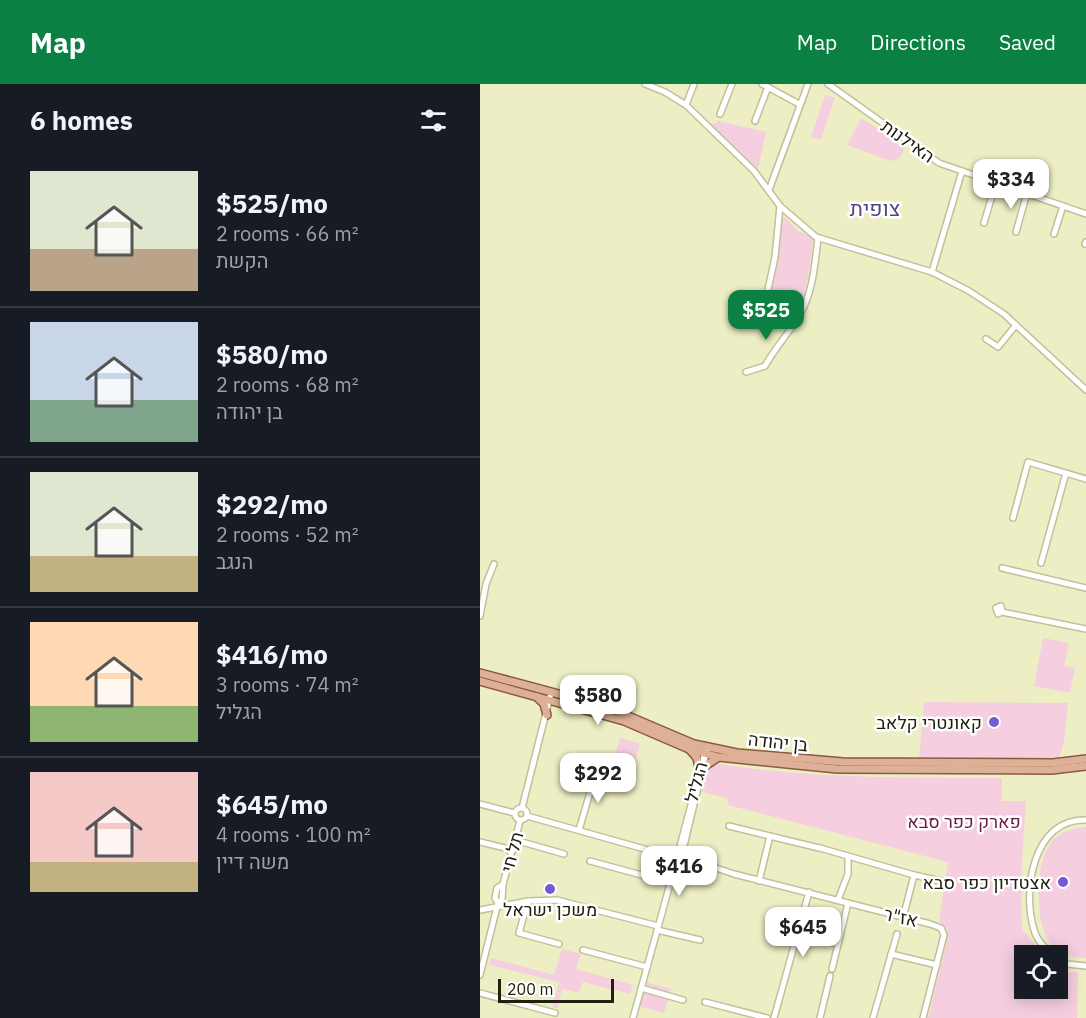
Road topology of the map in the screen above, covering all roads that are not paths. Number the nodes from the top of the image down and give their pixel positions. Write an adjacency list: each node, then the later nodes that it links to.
1 (645, 84): 8 (street)
2 (694, 84): 8 (street)
3 (732, 84): 9 (street)
4 (808, 84): 7 (street)
5 (828, 84): 11 (street, האילנות)
6 (765, 86): 7 (street); 10 (street)
7 (799, 104): 13 (street)
8 (686, 105): 13 (street)
9 (720, 114)
10 (755, 121)
11 (962, 171): 12 (street, האילנות); 22 (street)
12 (996, 182): 14 (street, האילנות); 18 (street)
13 (769, 190): 15 (street)
14 (1027, 194): 16 (street, האילנות); 19 (street)
15 (780, 206): 21 (street); 23 (street)
16 (1063, 206): 17 (street, האילנות); 20 (street)
17 (1086, 214)
18 (984, 223)
19 (1016, 232)
20 (1054, 234)
21 (818, 238): 22 (street); 23 (street)
22 (932, 272): 24 (street)
23 (793, 323): 26 (street)
24 (1016, 325): 25 (street); 27 (street)
25 (986, 339)
26 (746, 372)
27 (1086, 390)
28 (1066, 473): 29 (street); 30 (street); 31 (street)
29 (1086, 478)
30 (1013, 518)
31 (1041, 563)
32 (494, 564): 36 (street)
33 (1002, 568): 34 (street)
34 (1086, 588)
35 (1002, 610): 37 (street)
36 (480, 616)
37 (1086, 628)
38 (480, 673): 41 (main road, בן יהודה)
39 (480, 681): 40 (main road, בן יהודה)
40 (536, 696): 41 (main road, בן יהודה); 43 (main road)
41 (551, 696): 42 (main road, בן יהודה); 43 (street, תל חי); 45 (main road, בן יהודה)
42 (563, 703): 43 (main road); 44 (main road, בן יהודה)
43 (547, 715): 52 (street, תל חי)
44 (689, 749): 45 (main road, בן יהודה); 49 (main road)
45 (706, 752): 46 (main road, בן יהודה); 47 (main road, בן יהודה); 49 (street, הגליל)
46 (718, 757): 48 (main road, בן יהודה); 49 (main road)
47 (1086, 759)
48 (1086, 766)
49 (702, 767): 63 (street, הגליל)
50 (596, 772): 58 (street)
51 (480, 804): 53 (street)
52 (522, 808): 53 (street); 54 (street)
53 (514, 813): 56 (street)
54 (527, 816): 56 (street); 58 (street)
55 (1086, 820): 86 (street)
56 (520, 821): 60 (street, תל חי)
57 (729, 826): 59 (street)
58 (579, 831): 67 (street)
59 (770, 836): 65 (street); 70 (street)
60 (515, 840): 62 (street, תל חי); 64 (street)
61 (480, 842): 62 (street)
62 (513, 850): 77 (street, תל חי)
63 (680, 850): 66 (street); 67 (street)
64 (564, 854)
65 (849, 857): 69 (street); 74 (street)
66 (687, 858): 67 (street); 70 (street, אז"ר)
67 (675, 860): 72 (street)
68 (590, 861): 72 (street)
69 (914, 875): 71 (street); 79 (street)
70 (759, 881): 73 (street, אז"ר)
71 (945, 882)
72 (671, 883): 80 (street)
73 (809, 892): 74 (street, אז"ר); 81 (street)
74 (838, 900): 76 (street, אז"ר)
75 (528, 901): 77 (street); 80 (street); 84 (street)
76 (848, 903): 79 (street, אז"ר); 85 (street)
77 (497, 905): 78 (street); 93 (street, תל חי)
78 (480, 910)
79 (903, 918): 90 (street, אז"ר)
80 (658, 928): 83 (street); 92 (street)
81 (797, 934): 85 (street); 106 (street)
82 (897, 934): 88 (street)
83 (700, 940)
84 (559, 944)
85 (838, 944): 94 (street)
86 (1042, 945)
87 (583, 950): 92 (street)
88 (891, 954): 90 (street); 108 (street)
89 (1068, 964): 91 (street)
90 (937, 965): 109 (street)
91 (1086, 966)
92 (647, 967): 97 (street)
93 (481, 968): 95 (street, תל חי)
94 (832, 969)
95 (480, 975)
96 (830, 976): 107 (street)
97 (641, 988): 99 (street); 103 (street)
98 (480, 993): 102 (street)
99 (684, 1000)
100 (705, 1002): 101 (street)
101 (741, 1011): 104 (street); 105 (street)
102 (555, 1013)
103 (633, 1018)
104 (739, 1018)
105 (767, 1018)
106 (774, 1018)
107 (820, 1018)
108 (873, 1018)
109 (923, 1018)

